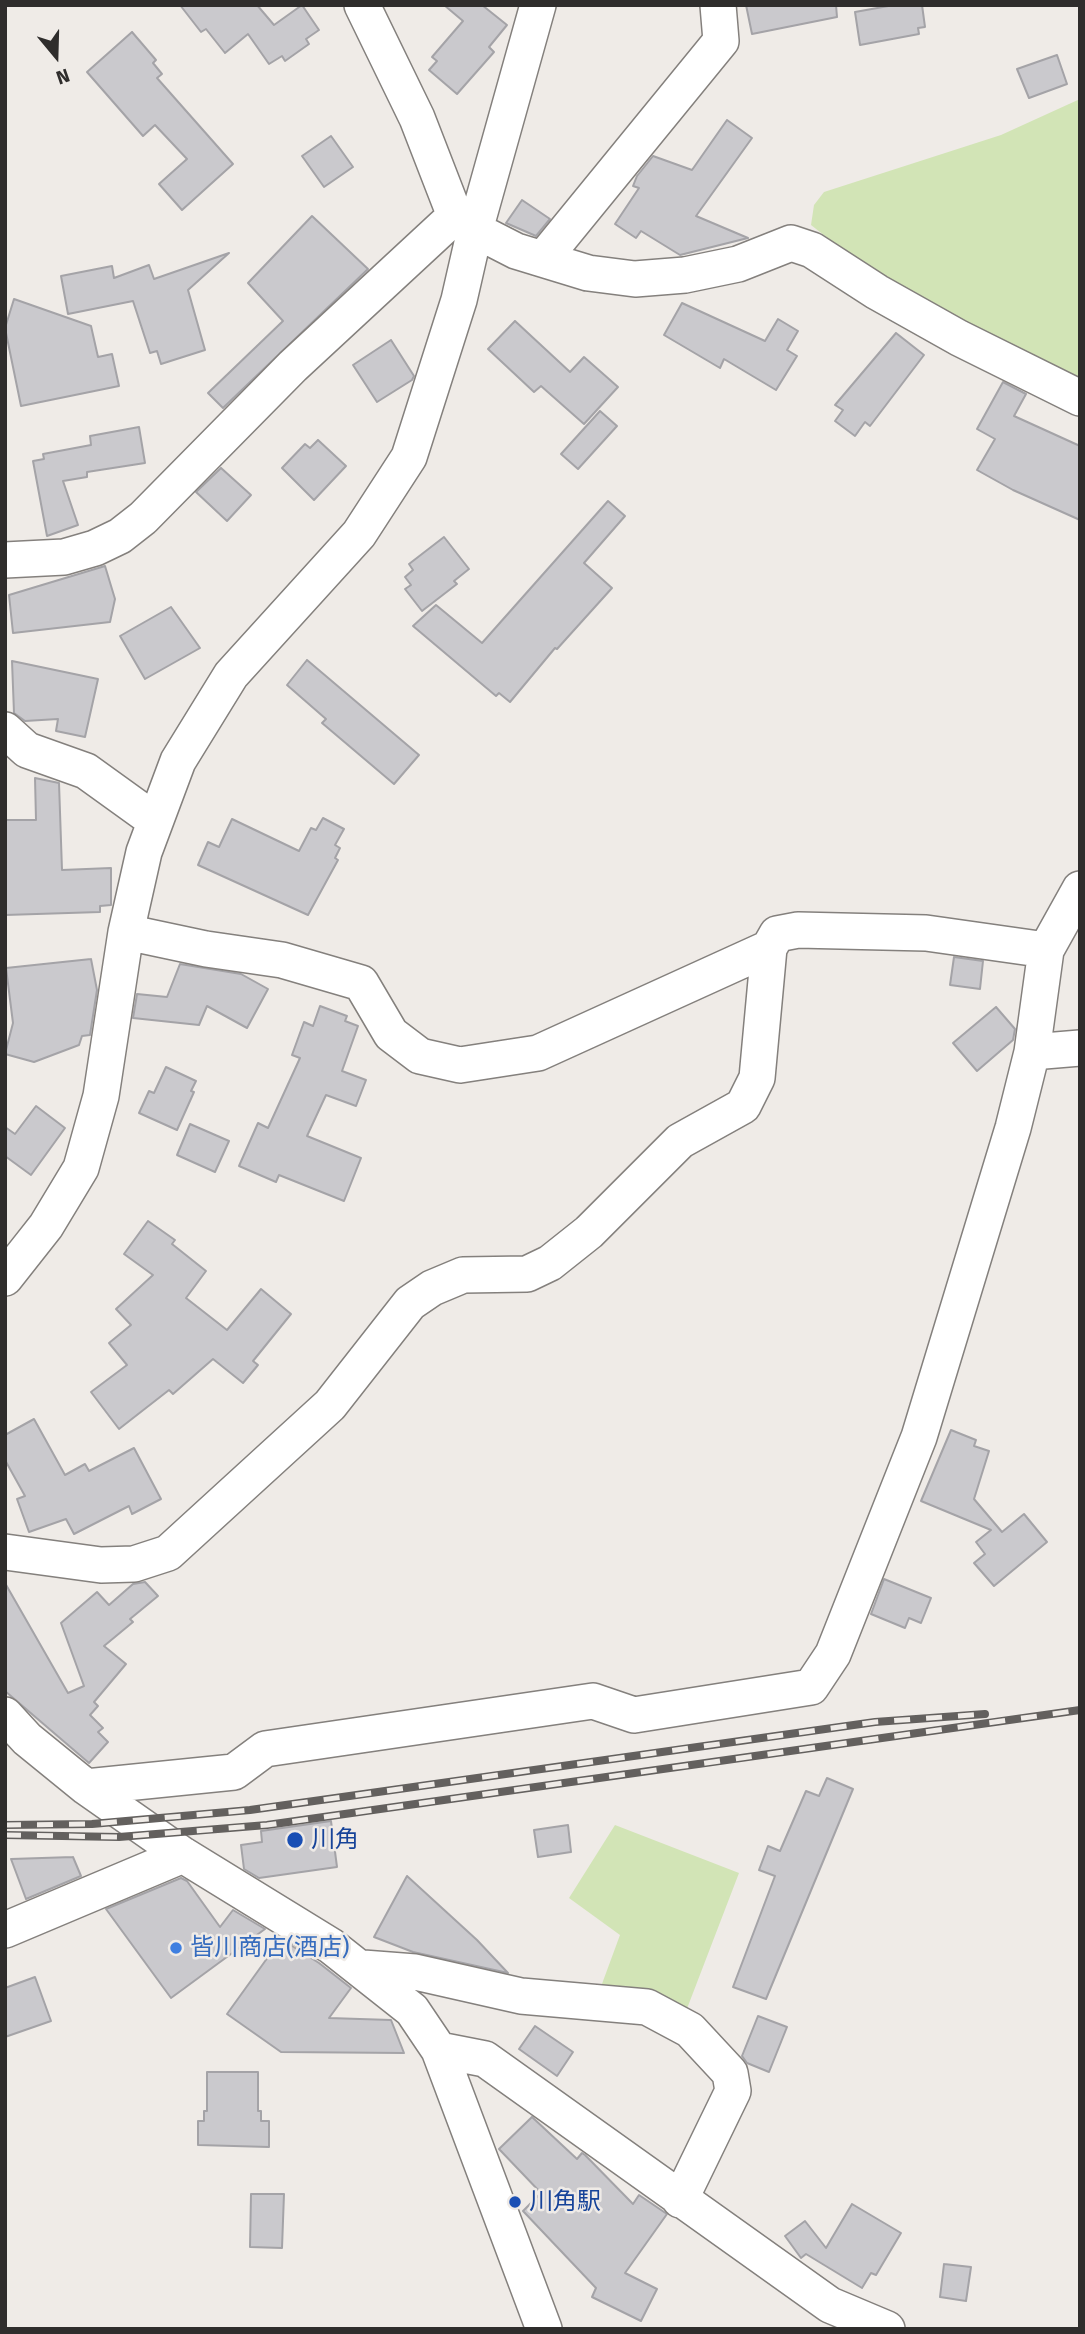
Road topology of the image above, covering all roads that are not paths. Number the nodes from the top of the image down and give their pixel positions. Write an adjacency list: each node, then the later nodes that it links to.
1 (362, 5): 4 (street)
2 (538, 5): 4 (street)
3 (718, 5): 5 (street)
4 (465, 223): 5 (street); 7 (street); 9 (street)
5 (542, 259): 6 (street)
6 (1080, 398)
7 (5, 560)
8 (5, 730): 9 (street)
9 (154, 820): 11 (street)
10 (1080, 889): 13 (street)
11 (126, 932): 12 (street); 16 (street)
12 (769, 948): 13 (street); 17 (street)
13 (1045, 950): 15 (street)
14 (1080, 1048): 15 (street)
15 (1032, 1052): 19 (street)
16 (5, 1278)
17 (5, 1552)
18 (5, 1715): 19 (street)
19 (86, 1787): 20 (street)
20 (183, 1855): 21 (street); 22 (street)
21 (5, 1930)
22 (363, 1968): 23 (street); 24 (street)
23 (439, 2050): 24 (street); 25 (street)
24 (680, 2200): 26 (street)
25 (544, 2329)
26 (887, 2329)

